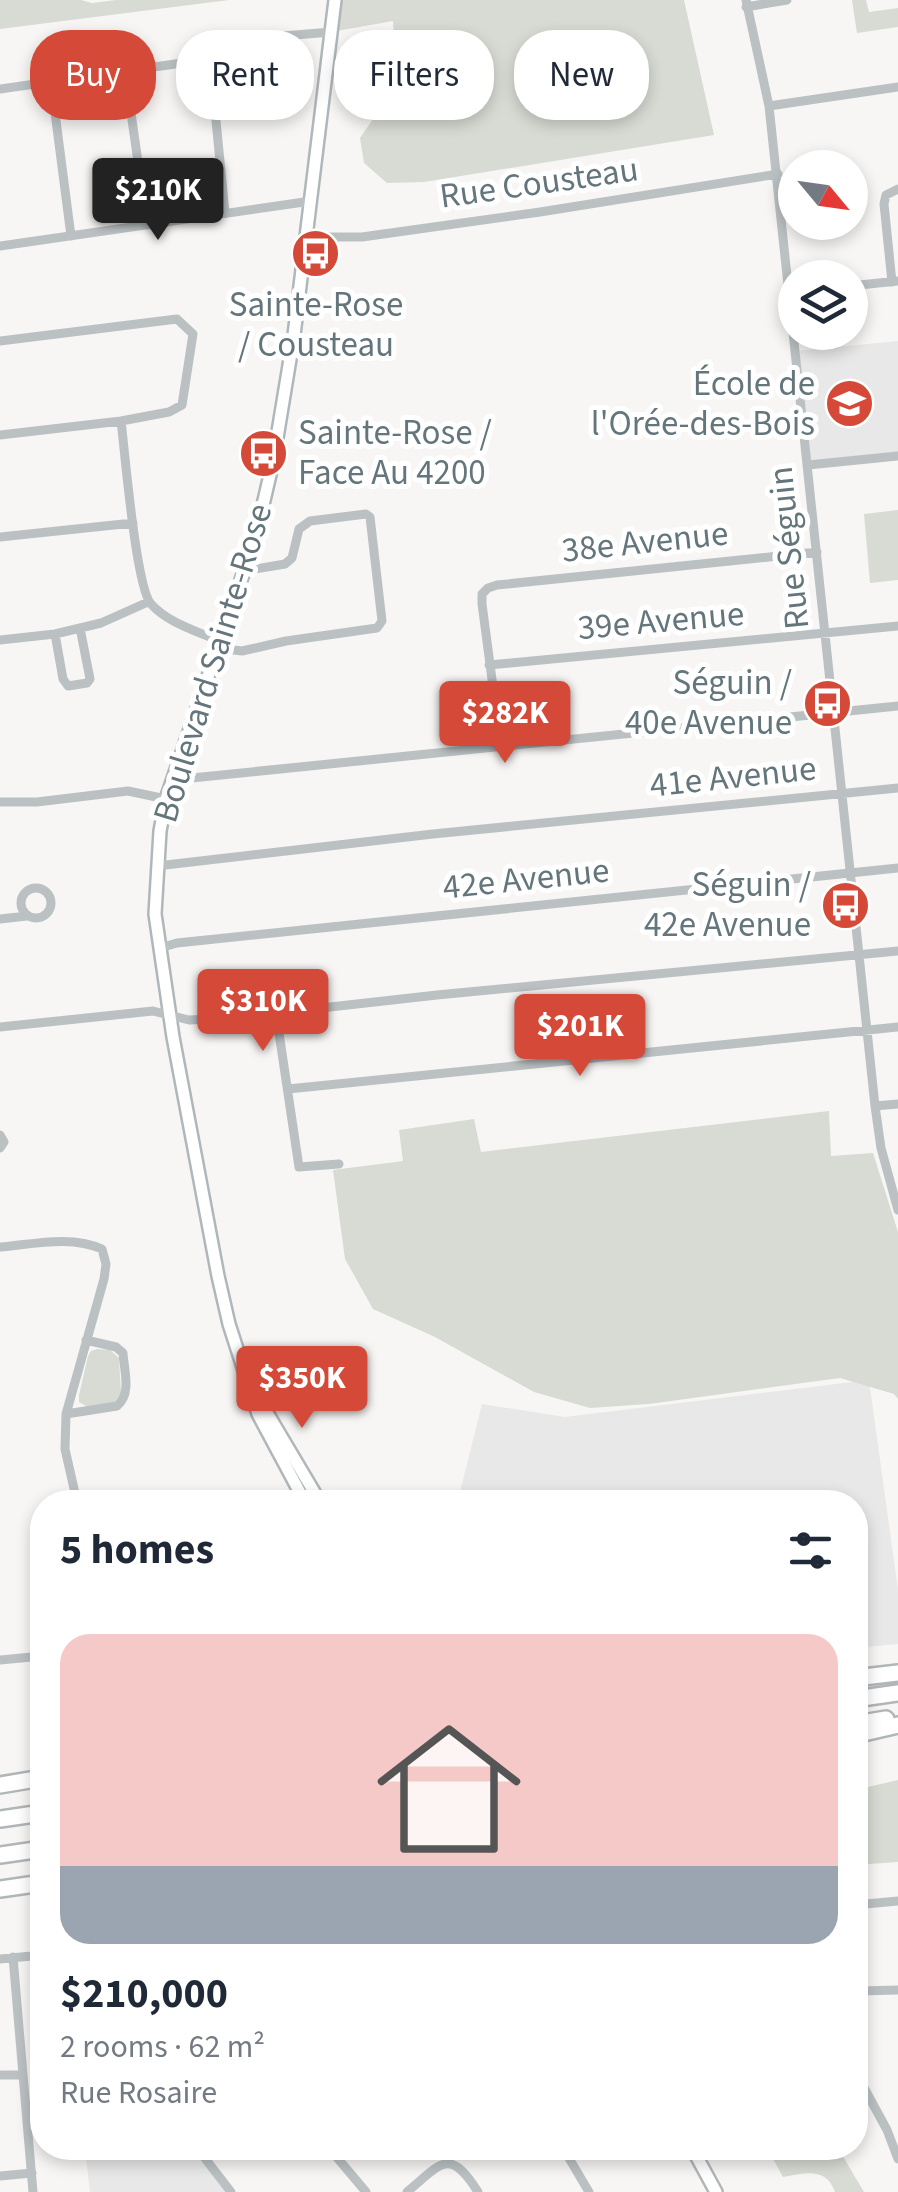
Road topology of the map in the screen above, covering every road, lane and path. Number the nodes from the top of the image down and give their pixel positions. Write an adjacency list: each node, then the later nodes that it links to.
1 (335, 0): 4 (street, Boulevard Sainte-Rose)
2 (787, 0): 3 (street)
3 (746, 3): 9 (street, Rue Séguin)
4 (331, 32): 5 (street); 15 (street, Boulevard Sainte-Rose)
5 (314, 33)
6 (30, 85): 8 (street)
7 (898, 87): 9 (street)
8 (0, 89)
9 (769, 106): 13 (street, Rue Séguin)
10 (56, 120): 18 (street)
11 (132, 120): 17 (street)
12 (216, 120): 16 (street)
13 (778, 174): 19 (street, Rue Cousteau)
14 (898, 189): 21 (street)
15 (311, 201): 16 (street); 19 (street, Boulevard Sainte-Rose)
16 (226, 213): 17 (street)
17 (147, 224): 18 (street)
18 (71, 236): 20 (street)
19 (307, 238): 32 (street, Boulevard Sainte-Rose)
20 (0, 246)
21 (895, 282): 22 (street)
22 (868, 284)
23 (0, 342): 25 (street)
24 (797, 350): 28 (street, Rue Séguin)
25 (121, 422): 26 (street); 29 (street)
26 (0, 435)
27 (898, 456): 28 (street)
28 (808, 466): 31 (street, Rue Séguin)
29 (133, 522): 30 (street); 33 (street)
30 (0, 537)
31 (817, 552): 36 (street, Rue Séguin); 40 (street, 38e Avenue)
32 (244, 571): 39 (street, Boulevard Sainte-Rose); 39 (street)
33 (148, 602): 35 (street); 39 (street)
34 (898, 626): 36 (street, 39e Avenue)
35 (80, 628): 37 (street); 37 (street)
36 (826, 633): 40 (street, 39e Avenue); 42 (street, Rue Séguin)
37 (55, 634): 38 (street)
38 (0, 640)
39 (218, 644): 44 (street, Boulevard Sainte-Rose)
40 (489, 665): 43 (street)
41 (898, 706): 42 (street)
42 (834, 713): 43 (street); 46 (street, Rue Séguin)
43 (501, 747): 44 (street)
44 (172, 780): 47 (street, Boulevard Sainte-Rose)
45 (898, 788): 46 (street, 41e Avenue)
46 (842, 794): 49 (street, 41e Avenue); 51 (street, Rue Séguin)
47 (166, 800): 48 (street); 49 (street, Boulevard Sainte-Rose)
48 (0, 802)
49 (157, 866): 54 (street, Boulevard Sainte-Rose)
50 (898, 868): 51 (street, 42e Avenue)
51 (851, 873): 54 (street, 42e Avenue); 56 (street, Rue Séguin)
52 (28, 916): 53 (street)
53 (0, 920)
54 (160, 948): 58 (street, Boulevard Sainte-Rose)
55 (898, 951): 56 (street)
56 (860, 955): 57 (street); 61 (street, Rue Séguin)
57 (276, 1013): 58 (street); 62 (street)
58 (170, 1015): 59 (street); 71 (street, Boulevard Sainte-Rose)
59 (0, 1026)
60 (898, 1027): 61 (street)
61 (867, 1030): 62 (street); 64 (street, Rue Séguin)
62 (288, 1090): 67 (street)
63 (898, 1104): 64 (street)
64 (875, 1106): 68 (street, Rue Séguin)
65 (0, 1134): 66 (street)
66 (0, 1148)
67 (340, 1164)
68 (898, 1210)
69 (0, 1246): 70 (street)
70 (86, 1340): 72 (street); 72 (street)
71 (248, 1380): 74 (street, Boulevard Sainte-Rose); 75 (street, Boulevard Sainte-Rose)
72 (66, 1414): 73 (street)
73 (74, 1490)
74 (298, 1490)
75 (313, 1490)
76 (30, 1657): 77 (street)
77 (0, 1660)
78 (898, 1673): 79 (highway)
79 (868, 1676)
80 (898, 1693): 81 (highway)
81 (868, 1697)
82 (898, 1717): 83 (highway)
83 (868, 1722)
84 (898, 1725): 85 (highway)
85 (868, 1733)
86 (0, 1777): 87 (highway)
87 (30, 1777)
88 (30, 1779): 89 (highway)
89 (0, 1784)
90 (30, 1816): 91 (highway)
91 (0, 1820)
92 (30, 1851): 93 (highway)
93 (0, 1855)
94 (30, 1885): 95 (highway)
95 (0, 1890)
96 (898, 1901): 97 (street)
97 (868, 1904)
98 (30, 1956): 99 (street)
99 (12, 1958): 100 (street); 104 (street)
100 (0, 1959)
101 (898, 1990): 102 (street)
102 (868, 1992)
103 (0, 2075): 104 (street)
104 (23, 2075): 106 (street)
105 (868, 2096): 107 (street)
106 (30, 2150)
107 (898, 2159)
108 (31, 2160): 113 (street)
109 (207, 2160): 116 (street)
110 (339, 2160): 117 (street)
111 (570, 2160): 120 (street)
112 (699, 2160): 121 (street)
113 (32, 2172): 114 (street); 115 (street)
114 (0, 2176)
115 (33, 2192)
116 (231, 2192)
117 (366, 2192)
118 (407, 2192): 119 (street)
119 (478, 2192)
120 (590, 2192)
121 (716, 2192)

